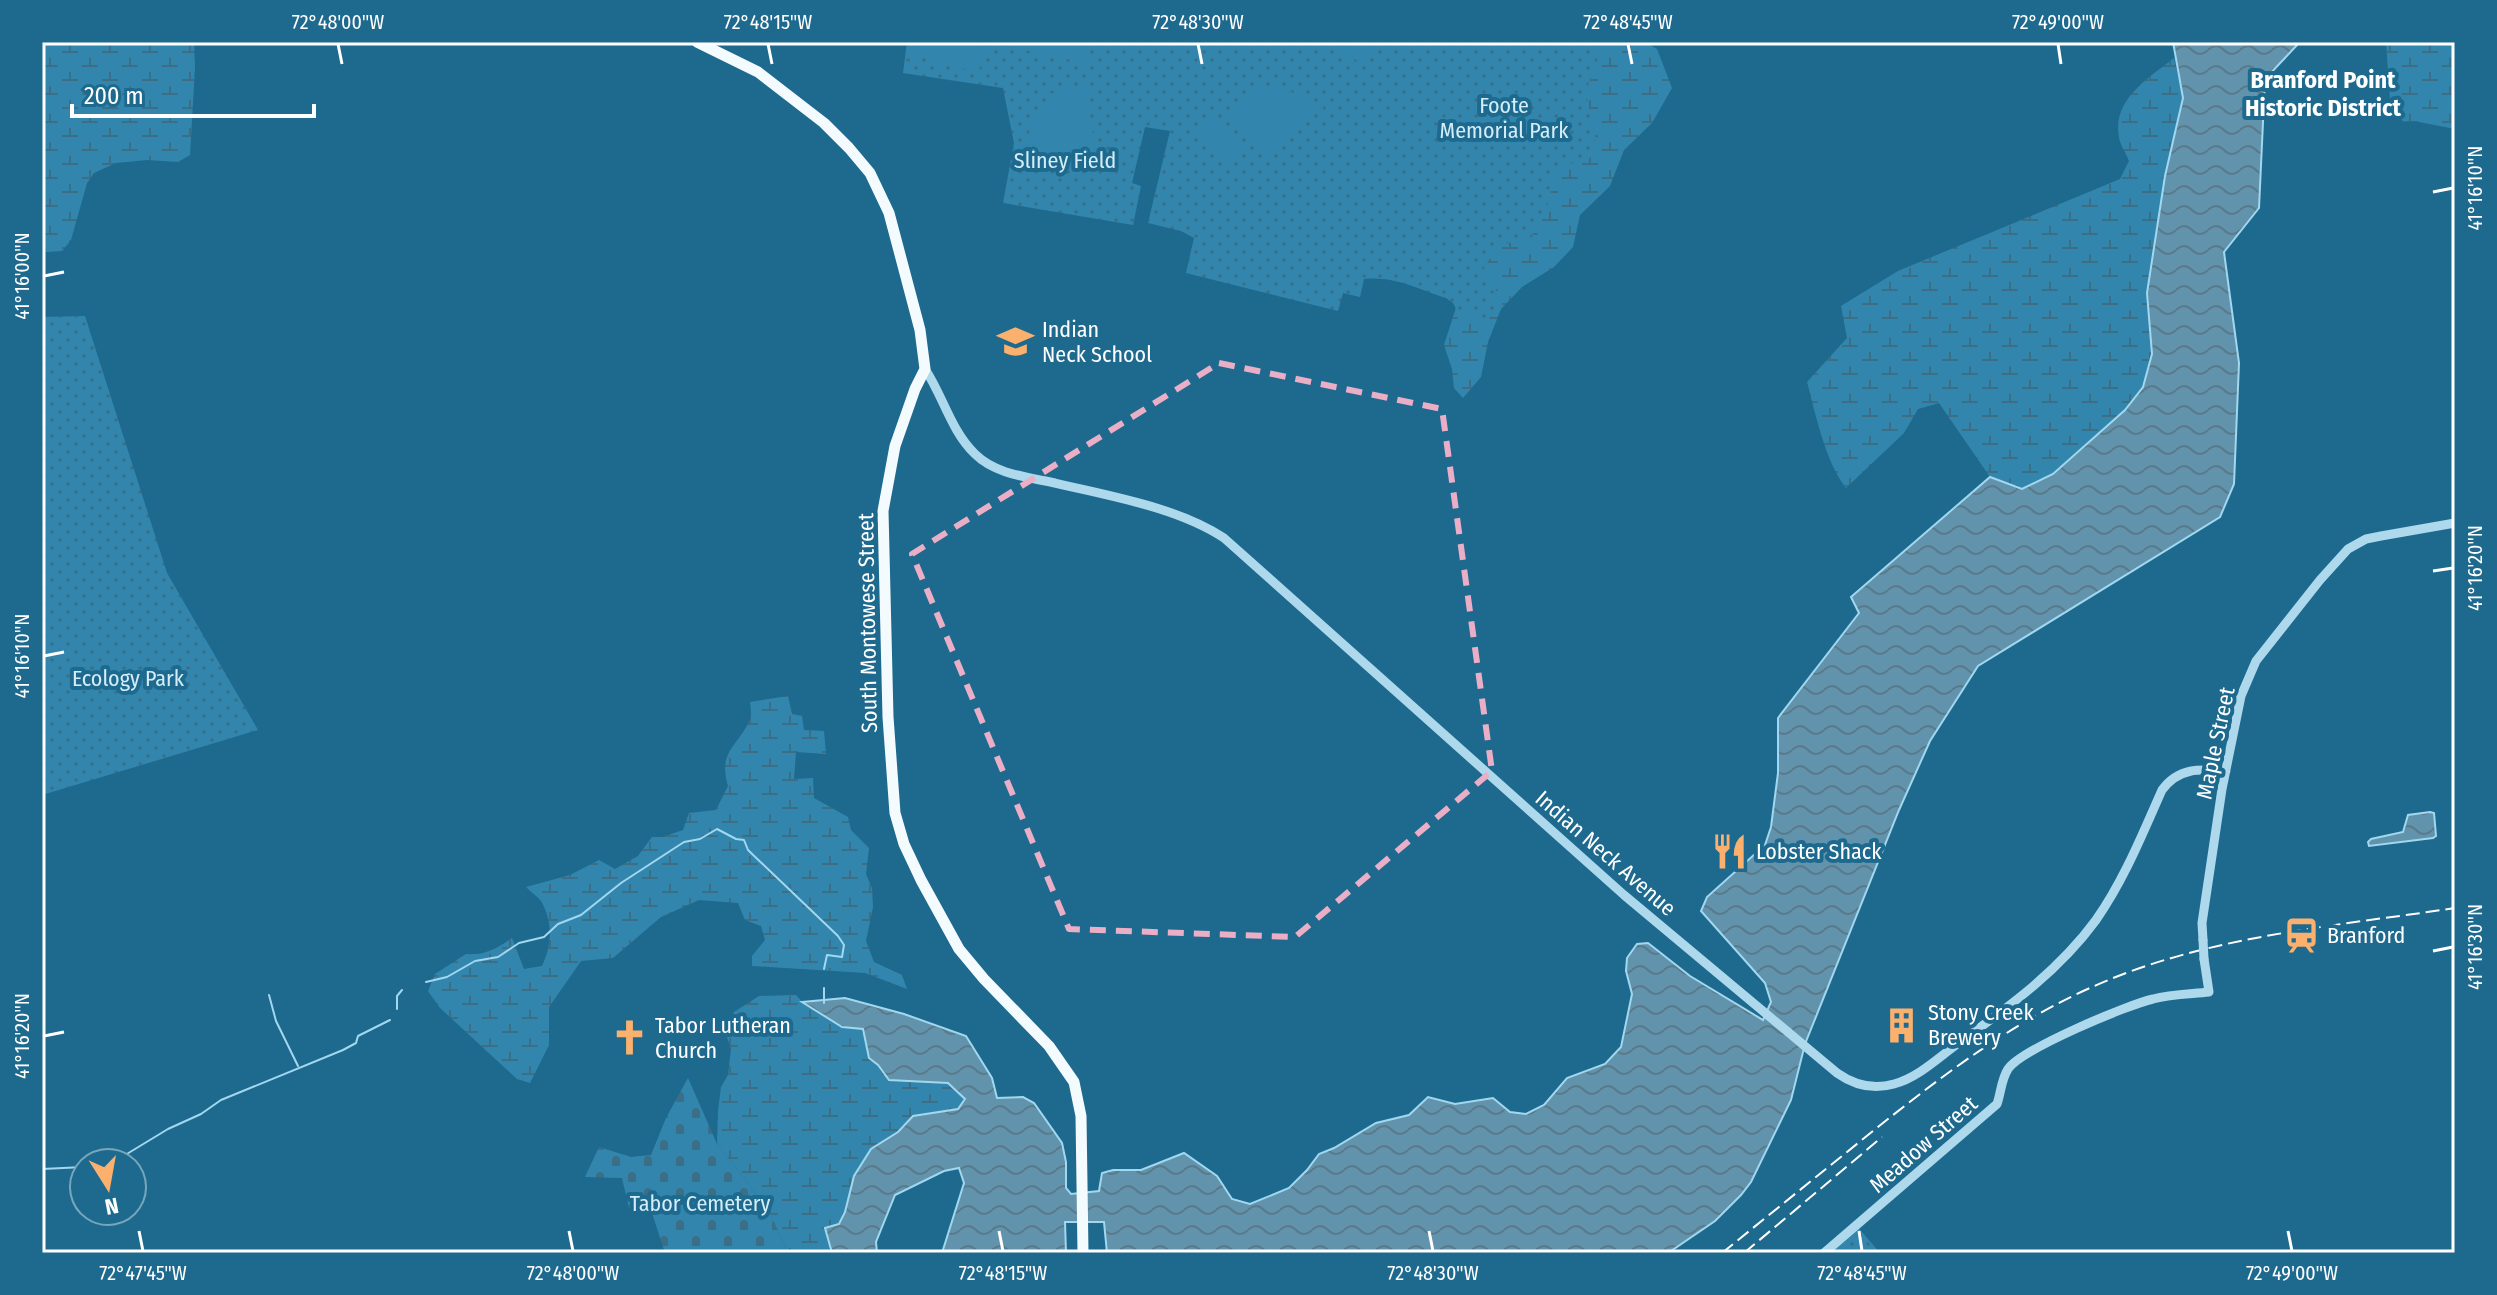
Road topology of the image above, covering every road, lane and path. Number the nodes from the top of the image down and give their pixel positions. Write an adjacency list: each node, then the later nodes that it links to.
1 (697, 42): 2 (main road)
2 (925, 369): 4 (street, Indian Neck Avenue); 6 (main road, South Montowese Street)
3 (2455, 523): 4 (street, Maple Street)
4 (2226, 771): 5 (street, Maple Street, bridge)
5 (2209, 992): 7 (street, Meadow Street)
6 (1083, 1253)
7 (1824, 1253)

